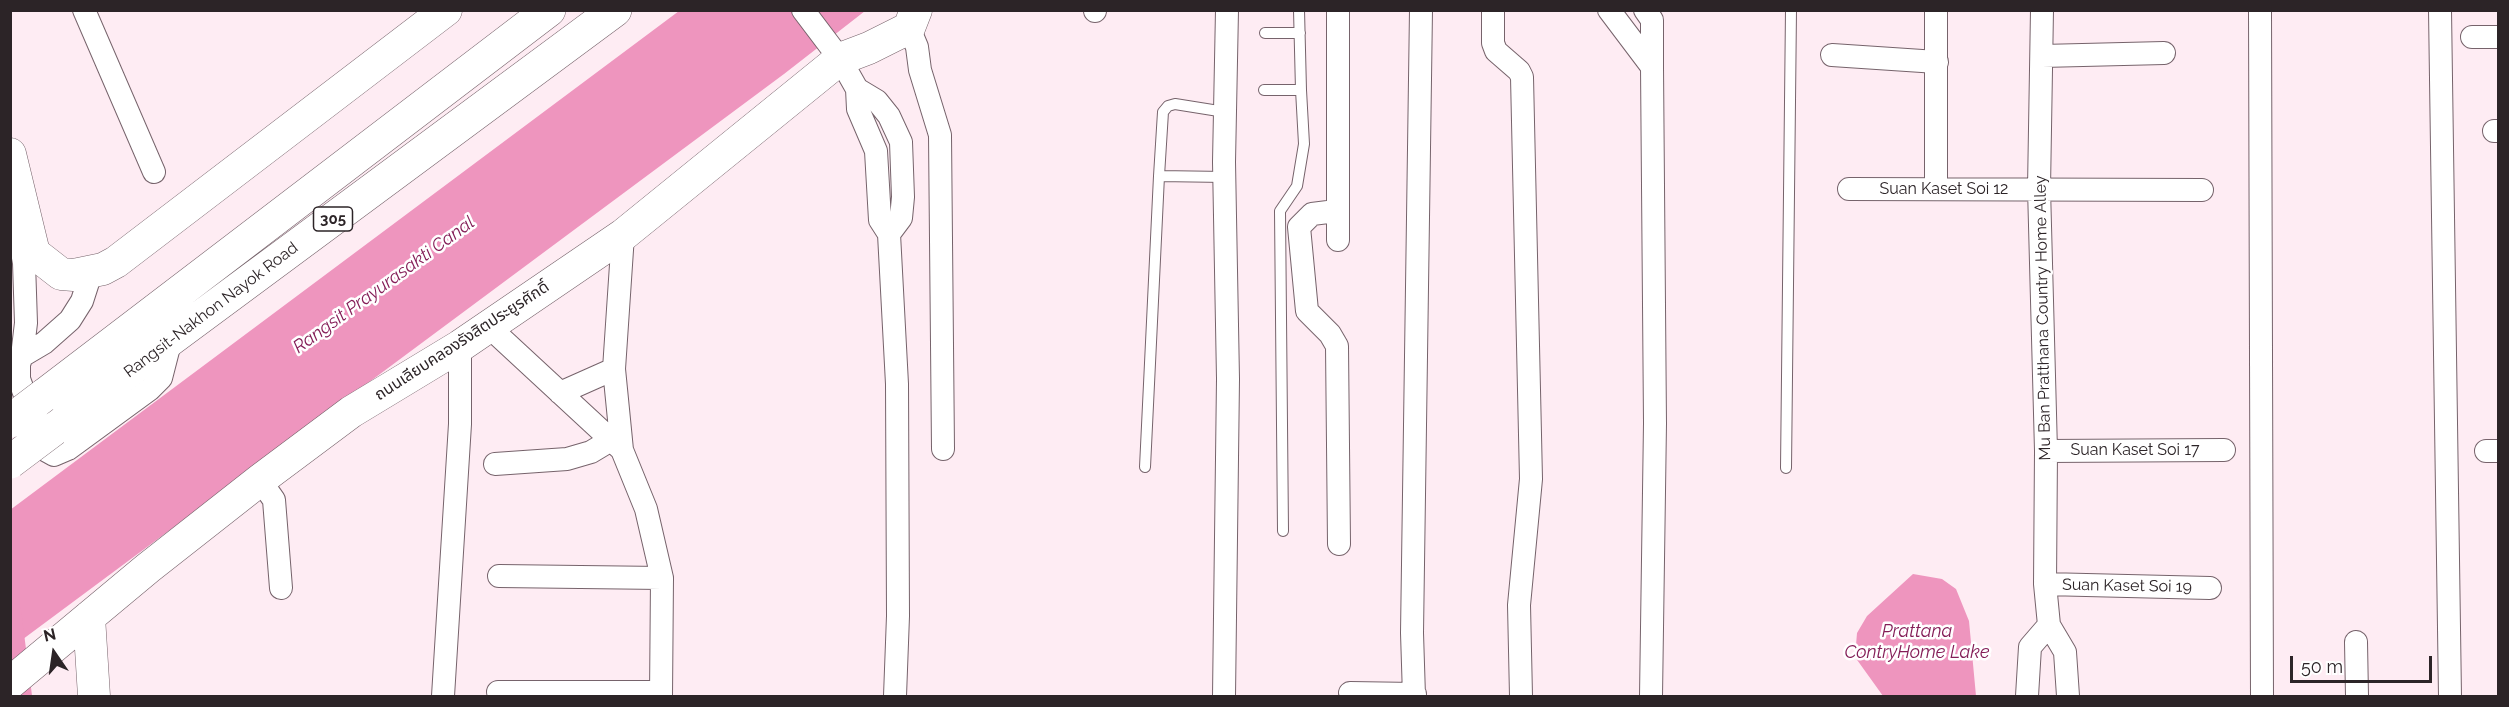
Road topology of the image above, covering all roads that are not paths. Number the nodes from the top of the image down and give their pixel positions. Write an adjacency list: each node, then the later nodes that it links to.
1 (84, 10): 33 (street)
2 (446, 10): 44 (street)
3 (615, 10): 46 (main road, Rangsit-Nakhon Nayok Road / 305)
4 (803, 10): 24 (street)
5 (1227, 10): 31 (street)
6 (1299, 10): 20 (lane)
7 (1338, 10): 41 (street)
8 (1421, 10): 75 (street)
9 (1493, 10): 80 (street)
10 (1608, 10): 28 (street)
11 (1645, 10): 28 (street)
12 (1791, 10): 59 (lane)
13 (1936, 10): 27 (street)
14 (2042, 10): 26 (street, Mu Ban Pratthana Country Home Alley)
15 (2260, 10): 84 (street)
16 (2440, 10): 86 (street)
17 (534, 14): 51 (main road, Rangsit-Nakhon Nayok Road / 305, bridge)
18 (912, 19): 24 (street, ถนนเลียบคลองรังสิตประยูรศักดิ์); 53 (street)
19 (1265, 33): 20 (lane)
20 (1300, 33): 30 (lane)
21 (2499, 37): 22 (street)
22 (2472, 38)
23 (2164, 53): 26 (street)
24 (836, 54): 42 (street, ถนนเลียบคลองรังสิตประยูรศักดิ์); 78 (street)
25 (1832, 55): 27 (street)
26 (2042, 56): 36 (street, Mu Ban Pratthana Country Home Alley)
27 (1936, 62): 38 (street)
28 (1652, 67): 81 (street)
29 (1264, 90): 30 (lane)
30 (1301, 90): 61 (lane)
31 (1225, 112): 34 (lane); 35 (street)
32 (10, 154): 40 (street)
33 (154, 172)
34 (1159, 176): 35 (lane); 58 (lane)
35 (1225, 177): 79 (street)
36 (2039, 188): 38 (street, Suan Kaset Soi 12); 39 (street, Suan Kaset Soi 12); 55 (street, Mu Ban Pratthana Country Home Alley)
37 (1849, 189): 38 (street, Suan Kaset Soi 12)
38 (1936, 189)
39 (2202, 190)
40 (23, 206): 44 (street); 48 (street)
41 (1336, 210): 43 (street); 62 (street)
42 (623, 235): 45 (street, ถนนเลียบคลองรังสิตประยูรศักดิ์); 49 (street)
43 (1338, 240)
44 (91, 273): 48 (street)
45 (488, 326): 47 (street, ถนนเลียบคลองรังสิตประยูรศักดิ์); 50 (street)
46 (171, 339): 48 (street); 56 (main road, Rangsit-Nakhon Nayok Road / 305, bridge)
47 (460, 346): 60 (street, ถนนเลียบคลองรังสิตประยูรศักดิ์); 77 (street)
48 (22, 356)
49 (614, 369): 50 (street); 52 (street)
50 (560, 393): 52 (street)
51 (10, 421)
52 (616, 445): 57 (street); 64 (street)
53 (943, 449)
54 (2224, 450): 55 (street, Suan Kaset Soi 17)
55 (2046, 451): 65 (street, Mu Ban Pratthana Country Home Alley)
56 (10, 462)
57 (495, 465)
58 (1145, 467)
59 (1786, 468)
60 (260, 480): 66 (street); 69 (street, ถนนเลียบคลองรังสิตประยูรศักดิ์)
61 (1283, 531)
62 (1339, 544)
63 (499, 576): 64 (street)
64 (662, 578): 74 (street)
65 (2045, 584): 67 (street, Suan Kaset Soi 19); 68 (street, Mu Ban Pratthana Country Home Alley)
66 (281, 588)
67 (2210, 588)
68 (2049, 625): 82 (street); 83 (street, Mu Ban Pratthana Country Home Alley)
69 (79, 626): 71 (street, ถนนเลียบคลองรังสิตประยูรศักดิ์); 76 (street)
70 (2356, 642): 85 (street)
71 (10, 683)
72 (498, 692): 74 (street)
73 (1350, 693): 75 (street)
74 (661, 694)
75 (1414, 695)
76 (94, 696)
77 (443, 696)
78 (895, 696)
79 (1224, 696)
80 (1521, 696)
81 (1651, 696)
82 (2027, 696)
83 (2068, 696)
84 (2262, 696)
85 (2357, 696)
86 (2450, 696)

